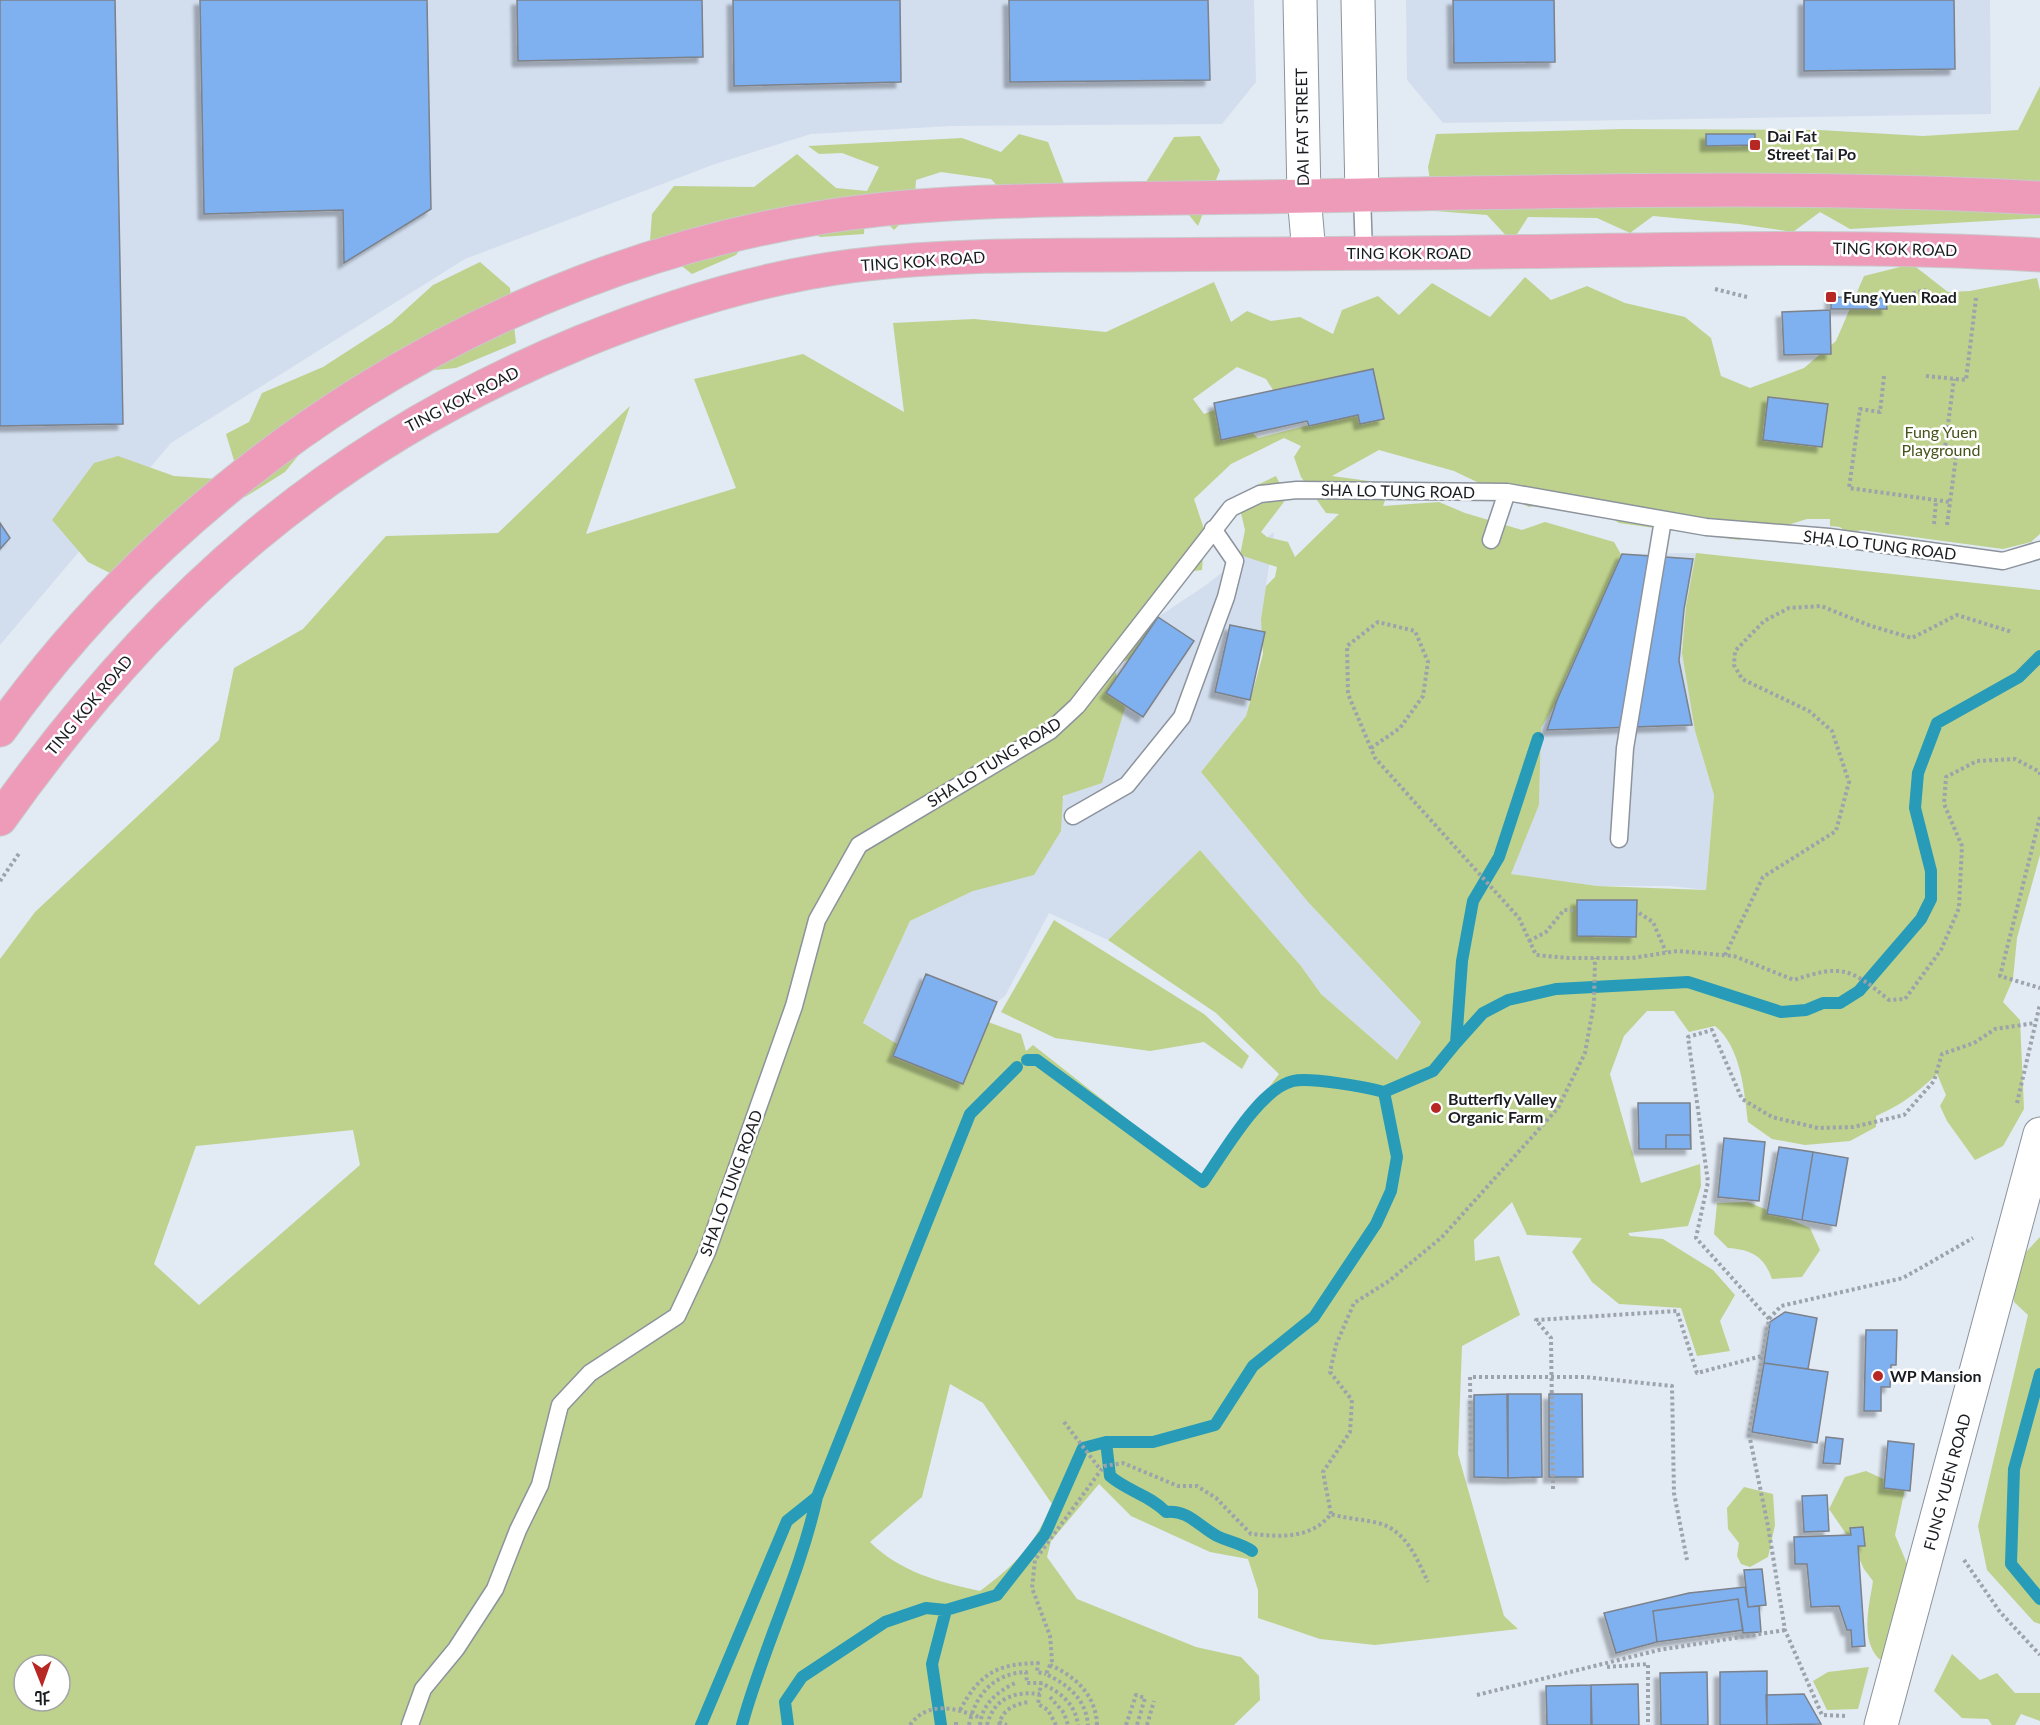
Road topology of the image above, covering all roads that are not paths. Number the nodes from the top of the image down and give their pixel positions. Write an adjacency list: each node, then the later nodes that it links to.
1 (1300, 0): 4 (street, DAI FAT STREET)
2 (1358, 0): 3 (street)
3 (1362, 195): 4 (main road); 5 (main road); 7 (lane)
4 (1304, 196): 6 (street, DAI FAT STREET); 14 (main road)
5 (2040, 198)
6 (1309, 253): 7 (main road, TING KOK ROAD); 16 (main road, TING KOK ROAD)
7 (1364, 253): 8 (main road, TING KOK ROAD)
8 (2040, 255)
9 (1507, 492): 10 (lane, SHA LO TUNG ROAD); 11 (lane, SHA LO TUNG ROAD); 12 (lane)
10 (1663, 520): 13 (lane, SHA LO TUNG ROAD); 17 (lane)
11 (1213, 529): 15 (lane); 20 (lane, SHA LO TUNG ROAD)
12 (1491, 540)
13 (2040, 550)
14 (0, 730)
15 (1073, 816)
16 (0, 819)
17 (1619, 839)
18 (2040, 1134): 19 (street, FUNG YUEN ROAD)
19 (1888, 1714)
20 (410, 1725)

